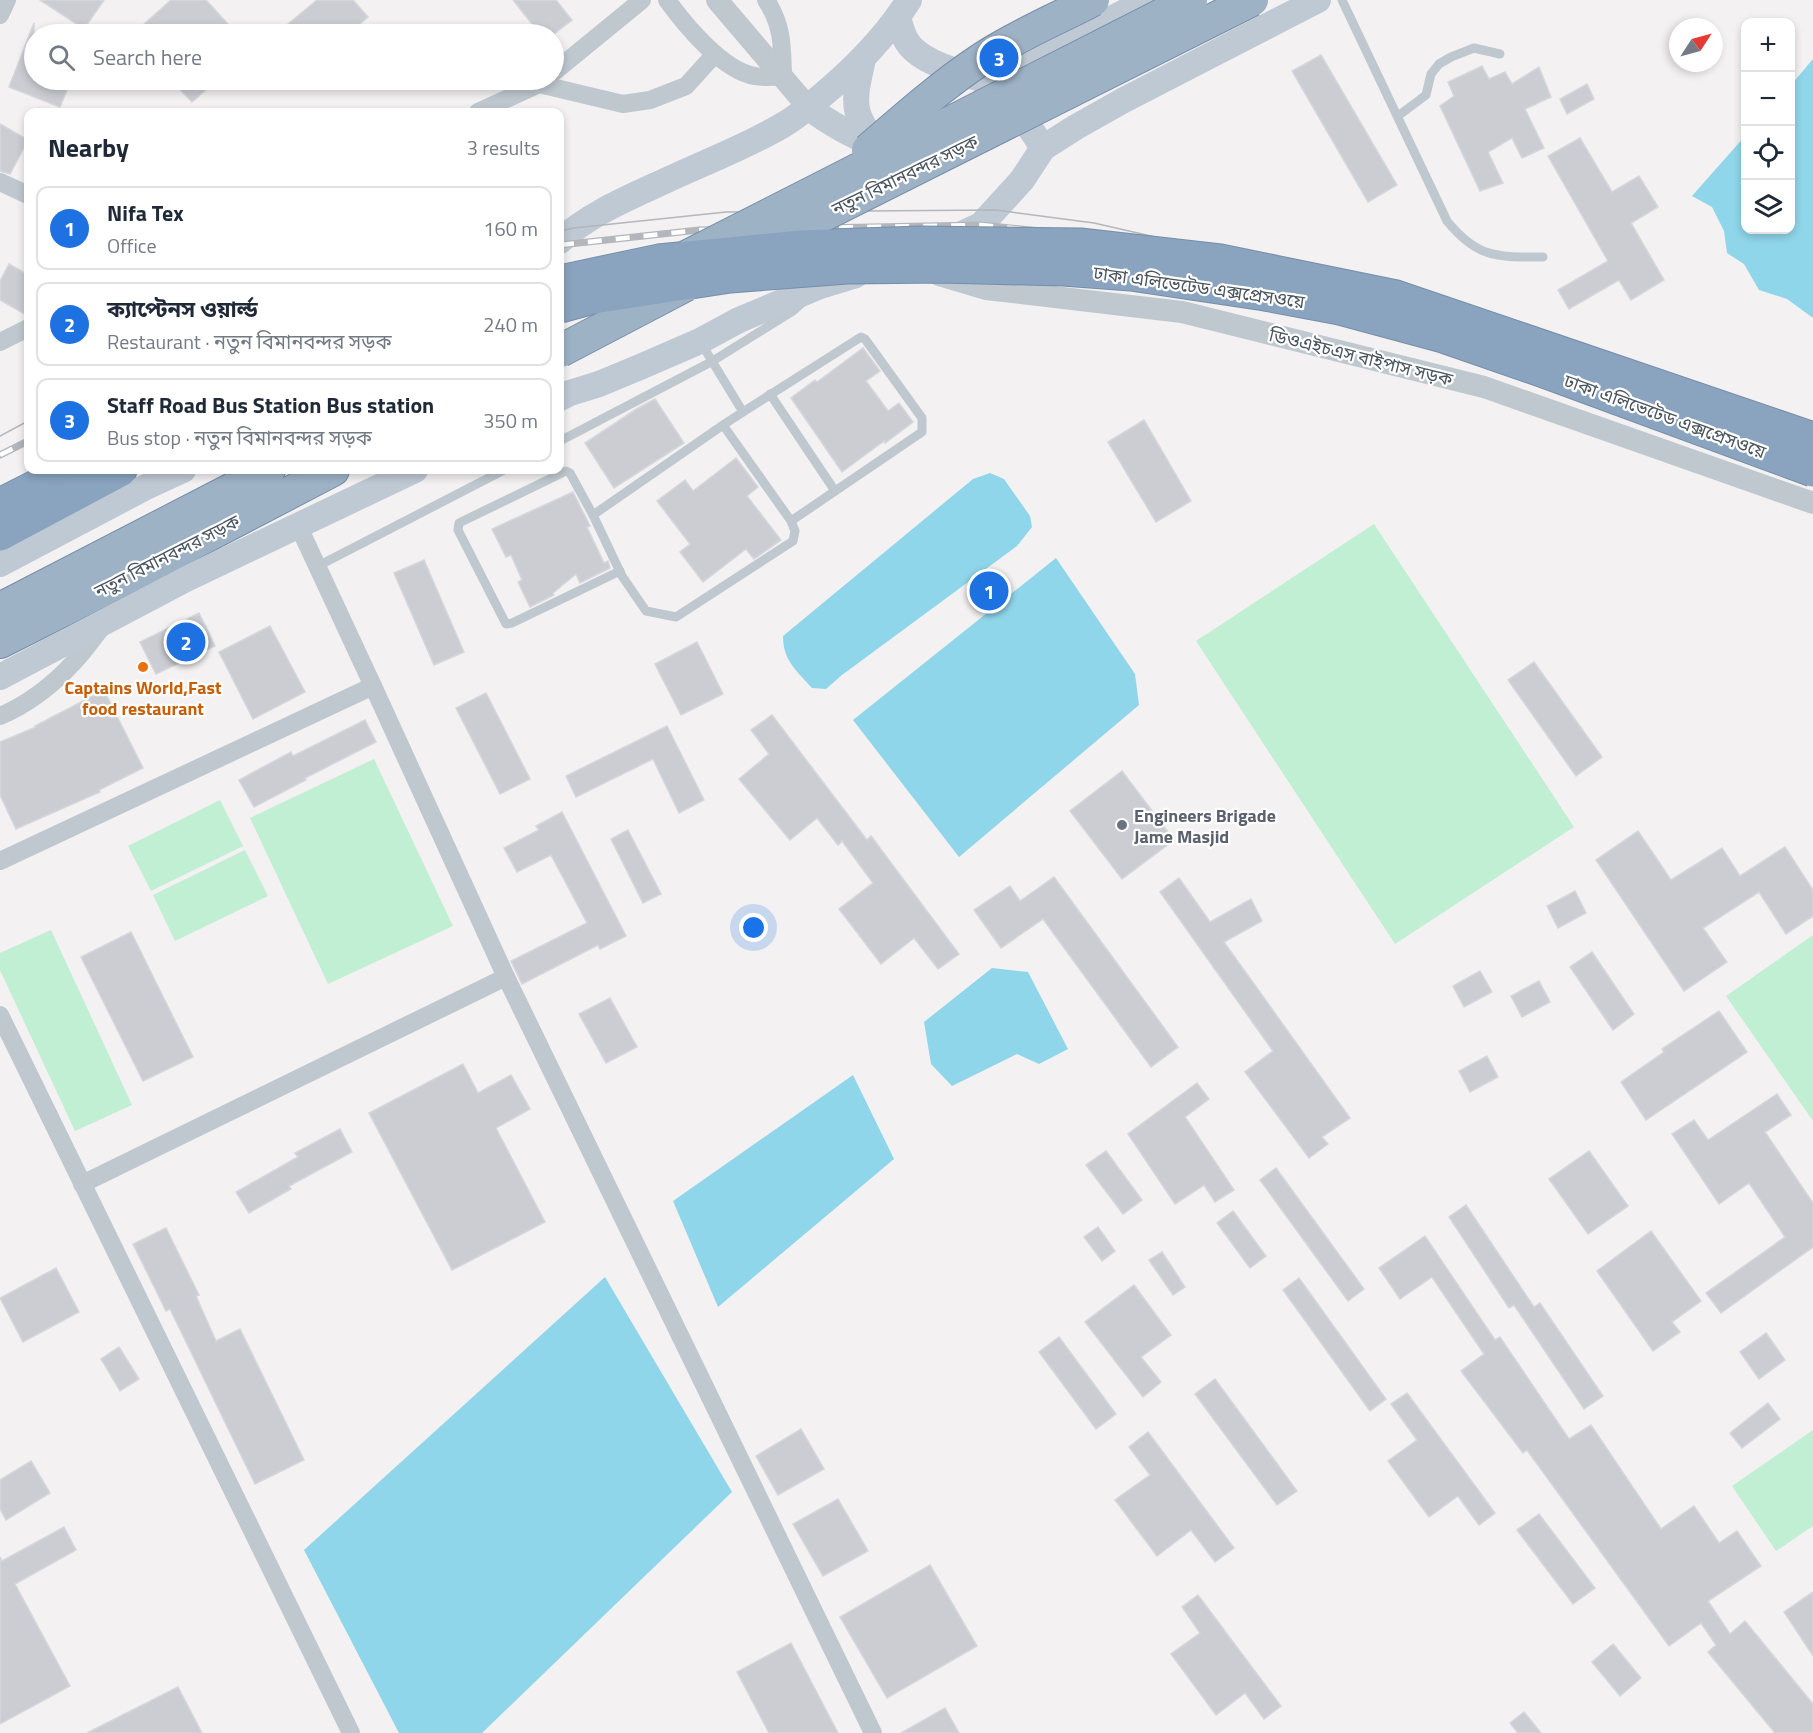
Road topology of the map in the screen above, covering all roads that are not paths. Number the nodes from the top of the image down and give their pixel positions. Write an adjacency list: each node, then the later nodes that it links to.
1 (7, 0): 13 (street)
2 (642, 0): 18 (street)
3 (668, 0): 15 (street)
4 (717, 0): 20 (street)
5 (766, 0): 20 (street)
6 (1093, 0): 32 (highway, bridge)
7 (1191, 0): 32 (highway, নতুন বিমানবন্দর সড়ক, bridge)
8 (1252, 0): 42 (highway, নতুন বিমানবন্দর সড়ক, bridge)
9 (1318, 0): 19 (main road)
10 (1342, 0): 27 (lane)
11 (1145, 1): 14 (main road); 19 (main road)
12 (903, 9): 17 (main road); 21 (main road)
13 (0, 15)
14 (1087, 32): 21 (main road); 24 (main road)
15 (715, 54): 20 (street); 22 (street)
16 (1500, 54): 27 (lane)
17 (863, 58): 25 (main road); 30 (main road)
18 (564, 64)
19 (1186, 69): 24 (main road)
20 (783, 76): 25 (street)
21 (989, 82): 28 (main road)
22 (564, 88)
23 (524, 90): 26 (street)
24 (1124, 100): 29 (main road)
25 (808, 107): 30 (main road); 34 (main road)
26 (486, 108)
27 (1398, 116): 35 (lane)
28 (1027, 124): 29 (main road); 30 (main road)
29 (1043, 148): 36 (main road)
30 (883, 149)
31 (0, 182): 33 (street)
32 (831, 182): 39 (highway, নতুন বিমানবন্দর সড়ক, bridge)
33 (24, 193)
34 (564, 237)
35 (1543, 257)
36 (897, 262): 43 (main road); 63 (street, ডিওএইচএস বাইপাস সড়ক)
37 (564, 281): 49 (highway, ঢাকা এলিভেটেড এক্সপ্রেসওয়ে, bridge)
38 (564, 305): 50 (highway, ঢাকা এলিভেটেড এক্সপ্রেসওয়ে, bridge)
39 (564, 320)
40 (24, 330): 41 (street)
41 (0, 342)
42 (564, 349)
43 (706, 351): 44 (main road); 46 (lane); 48 (lane)
44 (564, 394)
45 (770, 394): 46 (lane); 61 (lane); 61 (lane)
46 (743, 412): 47 (lane)
47 (723, 425): 65 (lane); 66 (lane)
48 (564, 439)
49 (1813, 439)
50 (1813, 470)
51 (564, 472): 65 (lane)
52 (61, 474): 64 (highway)
53 (112, 474): 68 (highway)
54 (174, 474): 69 (main road)
55 (261, 474): 72 (highway, নতুন বিমানবন্দর সড়ক)
56 (327, 474): 74 (highway, নতুন বিমানবন্দর সড়ক)
57 (337, 474): 62 (main road)
58 (407, 474): 62 (main road)
59 (496, 474): 70 (lane)
60 (560, 474): 71 (lane)
61 (835, 491): 66 (lane)
62 (353, 499): 67 (main road)
63 (1813, 503)
64 (0, 506)
65 (593, 515): 71 (lane)
66 (791, 521): 71 (lane)
67 (298, 525): 70 (street); 73 (main road)
68 (0, 534)
69 (0, 564)
70 (318, 566): 76 (street)
71 (620, 571)
72 (0, 609)
73 (108, 620): 75 (main road); 77 (street)
74 (0, 642)
75 (0, 676)
76 (373, 686): 78 (street); 79 (street)
77 (0, 716)
78 (0, 861)
79 (506, 977): 81 (street); 83 (street)
80 (0, 1015): 81 (street)
81 (82, 1184): 82 (street)
82 (351, 1733)
83 (873, 1733)

